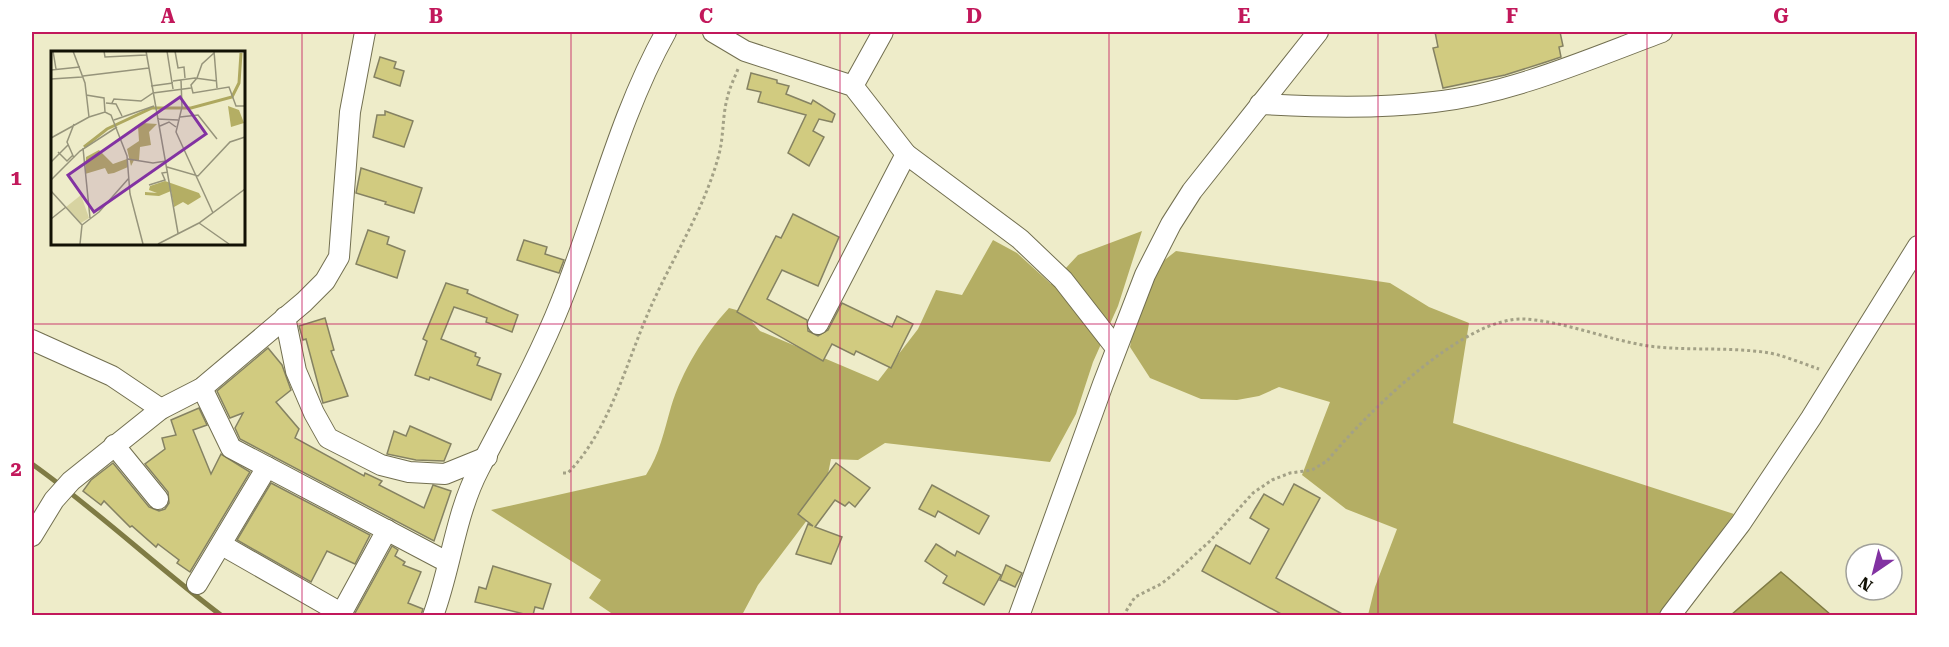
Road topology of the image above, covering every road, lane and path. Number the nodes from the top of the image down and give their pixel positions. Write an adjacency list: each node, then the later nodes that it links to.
1 (365, 32): 12 (street)
2 (666, 32): 20 (street)
3 (713, 32): 7 (street)
4 (883, 32): 8 (street)
5 (1318, 32): 9 (street)
6 (1662, 32): 9 (street)
7 (745, 51): 8 (street); 22 (path)
8 (853, 86): 10 (street)
9 (1260, 104): 15 (street)
10 (906, 154): 13 (street); 15 (street)
11 (1917, 246): 16 (street)
12 (285, 318): 17 (street); 20 (street)
13 (818, 324)
14 (32, 340): 18 (street)
15 (1116, 348): 31 (street)
16 (1838, 374): 32 (path); 33 (street)
17 (202, 388): 18 (street); 21 (street)
18 (161, 409): 19 (street)
19 (114, 445): 23 (street); 25 (street)
20 (488, 457): 27 (street)
21 (267, 467): 24 (street); 26 (street)
22 (562, 473)
23 (158, 499)
24 (387, 530): 27 (street); 29 (street)
25 (32, 536)
26 (222, 545): 28 (street); 29 (street)
27 (447, 562): 30 (street)
28 (197, 584)
29 (340, 614)
30 (434, 615)
31 (1019, 615)
32 (1123, 615)
33 (1670, 615)

